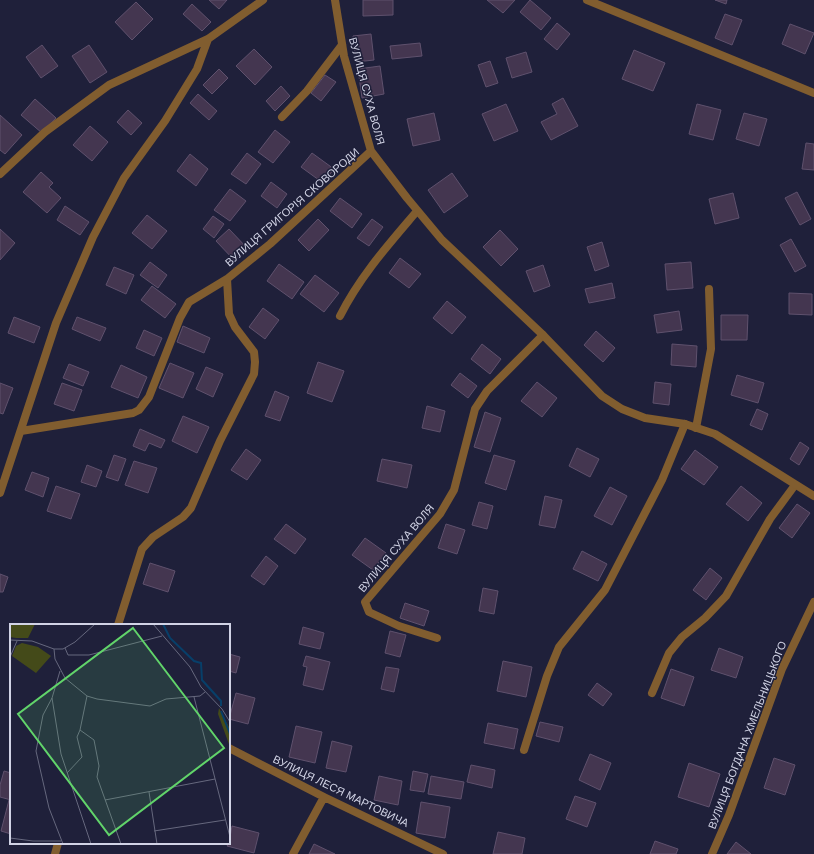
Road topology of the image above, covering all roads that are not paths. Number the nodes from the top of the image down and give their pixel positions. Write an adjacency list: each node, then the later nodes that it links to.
1 (263, 0): 4 (street)
2 (335, 0): 5 (street, ВУЛИЦЯ СУХА ВОЛЯ)
3 (587, 0): 6 (street)
4 (208, 39): 9 (street); 17 (street)
5 (342, 45): 7 (street); 8 (street, ВУЛИЦЯ СУХА ВОЛЯ)
6 (814, 93)
7 (282, 117)
8 (371, 152): 10 (street, ВУЛИЦЯ СУХА ВОЛЯ); 11 (street, ВУЛИЦЯ ГРИГОРІЯ СКОВОРОДИ)
9 (0, 174)
10 (417, 211): 13 (street); 14 (street, ВУЛИЦЯ СУХА ВОЛЯ)
11 (227, 279): 17 (street, ВУЛИЦЯ ГРИГОРІЯ СКОВОРОДИ); 22 (street, ВУЛИЦЯ ГРИГОРІЯ СКОВОРОДИ)
12 (709, 289): 16 (street)
13 (340, 316)
14 (543, 335): 15 (street, ВУЛИЦЯ СУХА ВОЛЯ); 23 (street, ВУЛИЦЯ СУХА ВОЛЯ)
15 (685, 424): 16 (street, ВУЛИЦЯ СУХА ВОЛЯ); 26 (street)
16 (696, 428): 18 (street, ВУЛИЦЯ СУХА ВОЛЯ)
17 (21, 431): 19 (street)
18 (795, 484): 20 (street, ВУЛИЦЯ СУХА ВОЛЯ); 24 (street)
19 (0, 493)
20 (814, 496)
21 (814, 602): 32 (street, ВУЛИЦЯ БОГДАНА ХМЕЛЬНИЦЬКОГО)
22 (118, 624)
23 (437, 638)
24 (652, 693)
25 (230, 749): 27 (street, ВУЛИЦЯ ЛЕСЯ МАРТОВИЧА)
26 (524, 750)
27 (324, 797): 30 (street); 31 (street, ВУЛИЦЯ ЛЕСЯ МАРТОВИЧА)
28 (58, 844): 29 (street)
29 (55, 854)
30 (293, 854)
31 (443, 854)
32 (712, 854)

